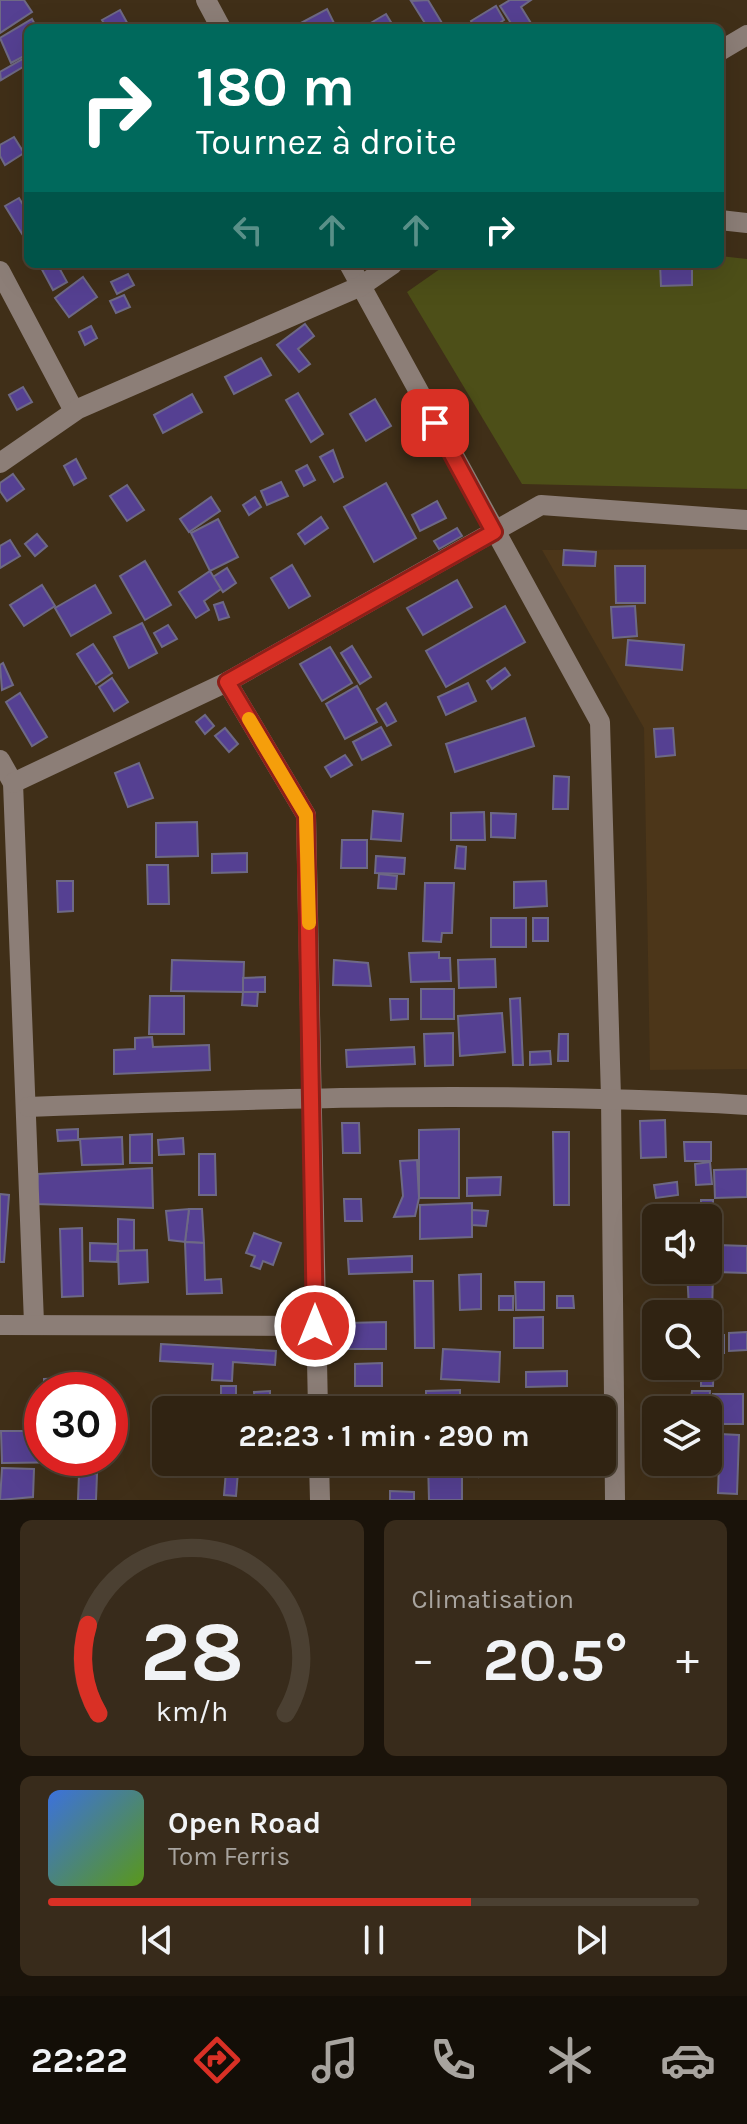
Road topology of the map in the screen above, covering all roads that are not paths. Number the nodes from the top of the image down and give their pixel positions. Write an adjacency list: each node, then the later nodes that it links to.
1 (207, 0): 2 (street)
2 (219, 24)
3 (747, 35): 4 (street)
4 (724, 49)
5 (724, 220): 6 (street)
6 (747, 223)
7 (351, 268): 10 (street)
8 (387, 268): 10 (street)
9 (0, 271): 11 (street)
10 (361, 286): 11 (street); 14 (street)
11 (74, 411): 12 (street)
12 (0, 463)
13 (747, 520): 14 (street)
14 (494, 532): 15 (street); 19 (street)
15 (227, 682): 17 (street); 18 (street)
16 (0, 760): 17 (street)
17 (13, 783): 21 (street)
18 (313, 1096): 19 (street); 21 (street); 24 (street)
19 (611, 1097): 20 (street); 28 (street)
20 (747, 1105)
21 (28, 1107): 22 (street)
22 (34, 1323): 23 (street); 24 (street)
23 (0, 1325)
24 (315, 1326): 25 (street)
25 (318, 1396)
26 (319, 1476): 27 (street)
27 (320, 1500)
28 (615, 1500)

